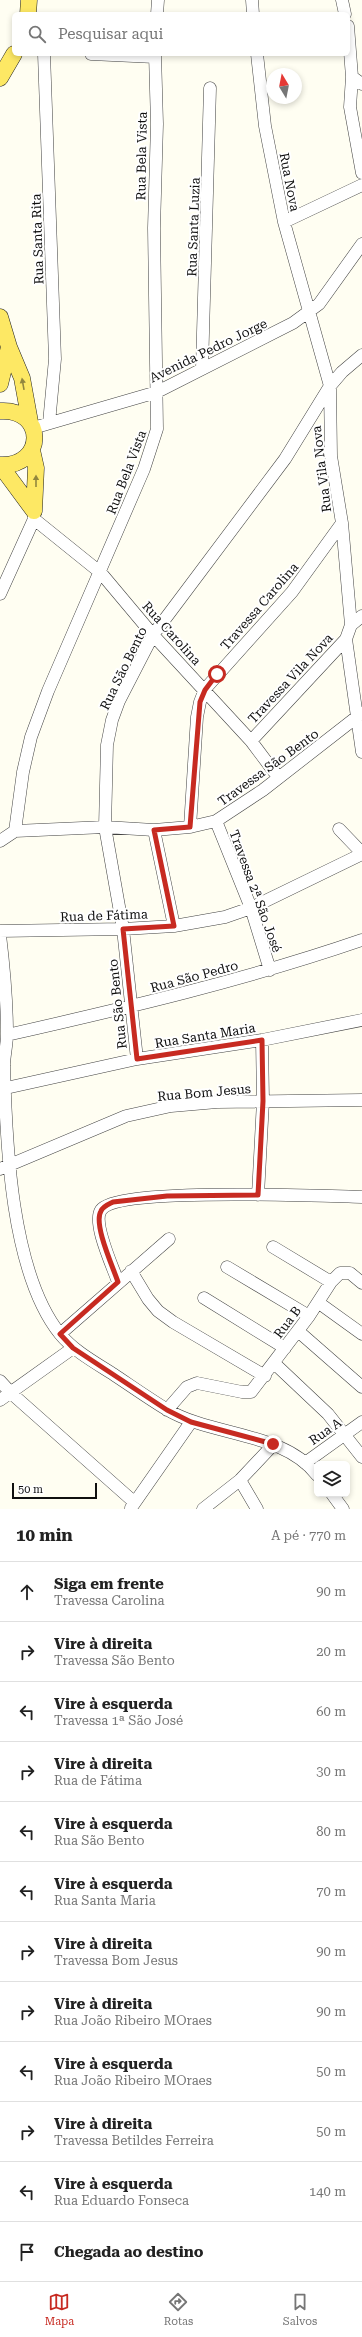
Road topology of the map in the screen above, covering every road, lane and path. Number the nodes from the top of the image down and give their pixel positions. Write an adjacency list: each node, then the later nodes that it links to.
1 (29, 0): 5 (main road)
2 (158, 0): 6 (street)
3 (252, 0): 7 (street)
4 (342, 0): 8 (street)
5 (28, 12)
6 (157, 12)
7 (253, 12)
8 (345, 12)
9 (350, 38): 15 (street)
10 (13, 56): 14 (main road)
11 (44, 56): 30 (street, Rua Santa Rita)
12 (155, 56): 28 (street, Rua Bela Vista)
13 (258, 56): 19 (street, Rua Nova)
14 (0, 78)
15 (357, 80): 17 (street)
16 (210, 88): 25 (street, Rua Santa Luzia)
17 (362, 173)
18 (362, 185): 19 (street)
19 (284, 222): 21 (street, Rua Nova)
20 (362, 244): 21 (street, Avenida Pedro Jorge)
21 (309, 313): 25 (street, Avenida Pedro Jorge); 27 (street, Rua Vila Nova)
22 (0, 317): 23 (main road)
23 (9, 347): 26 (main road); 31 (main road, one-way to 23)
24 (362, 355): 27 (street, Rua São Bento)
25 (202, 368): 28 (street, Avenida Pedro Jorge)
26 (0, 384)
27 (330, 386): 35 (street, Rua Vila Nova); 40 (street, Rua São Bento)
28 (157, 392): 30 (street, Avenida Pedro Jorge); 36 (street, Rua Bela Vista)
29 (0, 411): 31 (main road)
30 (49, 423): 31 (street, Avenida Pedro Jorge)
31 (31, 425): 32 (main road)
32 (32, 450): 33 (main road); 34 (main road, one-way to 32)
33 (0, 465): 34 (main road)
34 (34, 515): 36 (street, Rua Carolina); 37 (street)
35 (342, 523): 39 (street, Rua Vila Nova); 42 (street, Travessa Carolina)
36 (101, 572): 40 (street, Rua Carolina); 52 (street, Rua Bela Vista)
37 (0, 594)
38 (362, 616): 39 (street)
39 (351, 625): 41 (street, Travessa Vila Nova)
40 (153, 635): 42 (street, Rua Carolina); 48 (street, Rua São Bento)
41 (346, 639): 43 (street); 44 (street, Travessa Vila Nova)
42 (205, 690): 44 (street, Rua Carolina); 49 (street, Travessa Carolina)
43 (359, 715): 45 (street); 46 (street, Travessa São Bento)
44 (251, 740): 46 (street, Rua Carolina)
45 (362, 752)
46 (278, 777): 47 (street, Travessa São Bento)
47 (216, 821): 49 (street, Travessa São Bento); 55 (street, Travessa 2ª São José)
48 (105, 827): 51 (street, Travessa São Bento); 52 (street, Travessa São Bento); 57 (street, Rua São Bento)
49 (190, 827): 51 (street, Travessa São Bento)
50 (339, 829): 54 (street)
51 (154, 830): 56 (street)
52 (14, 832): 53 (street)
53 (0, 841)
54 (362, 854): 55 (street, Rua de Fátima)
55 (251, 908): 56 (street, Rua de Fátima); 61 (street, Travessa 2ª São José)
56 (174, 926): 57 (street, Rua de Fátima)
57 (123, 929): 58 (street, Rua de Fátima); 63 (street, Rua São Bento)
58 (0, 931)
59 (0, 935): 62 (street)
60 (362, 940): 61 (street, Rua São Pedro)
61 (270, 970): 63 (street, Rua São Pedro)
62 (2, 985): 65 (street)
63 (133, 1007): 65 (street, Rua São Pedro); 67 (street, Rua São Bento)
64 (362, 1020): 66 (street, Rua Santa Maria)
65 (7, 1035): 68 (street)
66 (262, 1040): 67 (street, Rua Santa Maria); 71 (street)
67 (137, 1059): 69 (street, Rua Santa Maria)
68 (2, 1064): 69 (street)
69 (6, 1088): 72 (street)
70 (362, 1100): 71 (street, Rua Bom Jesus)
71 (263, 1101): 72 (street, Rua Bom Jesus); 73 (street)
72 (5, 1167): 86 (street)
73 (258, 1195): 74 (street); 79 (street)
74 (362, 1197)
75 (169, 1239): 78 (street)
76 (273, 1247): 80 (street)
77 (227, 1267): 84 (street)
78 (131, 1271): 79 (street); 91 (street)
79 (118, 1282): 86 (street)
80 (331, 1282): 81 (street, Rua B); 83 (street, Rua B)
81 (362, 1283)
82 (204, 1298): 89 (street)
83 (318, 1303): 84 (street, Rua B); 87 (street)
84 (309, 1316): 85 (street, Rua B)
85 (298, 1331): 89 (street, Rua B); 93 (street)
86 (60, 1334): 88 (street)
87 (362, 1334)
88 (73, 1348): 94 (street); 96 (street)
89 (284, 1348): 90 (street, Rua B)
90 (274, 1363): 91 (street, Rua B); 99 (street)
91 (265, 1376): 96 (street, Rua B)
92 (0, 1381): 94 (street)
93 (362, 1387)
94 (11, 1393): 95 (street); 106 (street)
95 (0, 1400)
96 (167, 1410): 97 (street)
97 (191, 1422): 100 (street); 106 (street)
98 (362, 1422): 99 (street, Rua A)
99 (344, 1434): 101 (street); 102 (street, Rua A)
100 (273, 1444): 102 (street); 104 (street)
101 (362, 1457)
102 (305, 1463): 103 (street)
103 (314, 1472)
104 (240, 1480): 107 (street); 108 (street)
105 (334, 1497): 109 (street)
106 (132, 1506)
107 (203, 1509)
108 (258, 1509)
109 (343, 1509)

